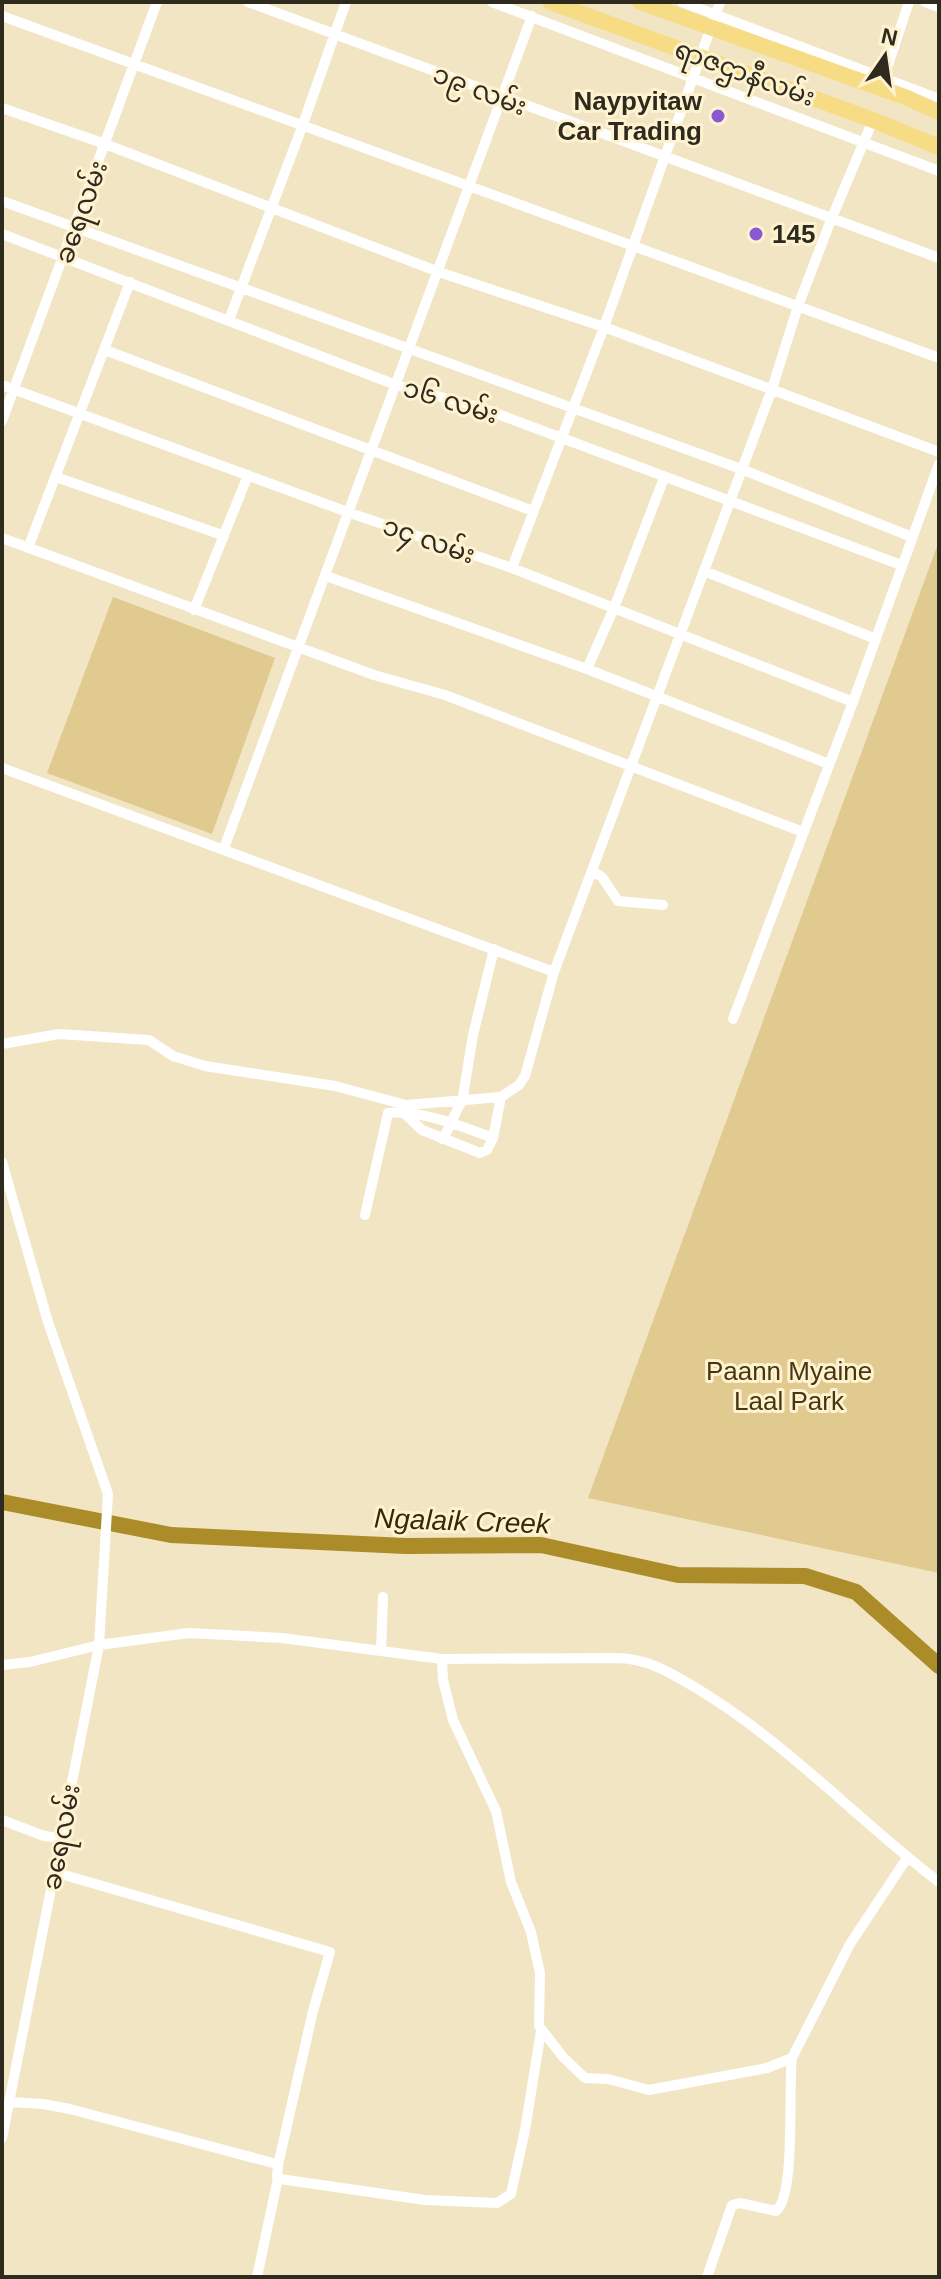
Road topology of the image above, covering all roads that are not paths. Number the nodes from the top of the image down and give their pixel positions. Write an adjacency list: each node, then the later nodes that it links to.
1 (157, 2): 17 (street, ခရေလမ်း)
2 (248, 2): 15 (street, ၁၉ လမ်း)
3 (346, 2): 15 (street)
4 (492, 2): 13 (street)
5 (550, 2): 16 (main road, ရာဇဌာနီလမ်း)
6 (640, 2): 14 (main road, ရာဇဌာနီလမ်း)
7 (682, 2): 14 (street)
8 (720, 2): 14 (street)
9 (909, 2): 19 (street)
10 (925, 2): 11 (street)
11 (939, 7)
12 (2, 16): 17 (street)
13 (532, 16): 18 (street); 20 (street)
14 (713, 20): 16 (street); 19 (main road, ရာဇဌာနီလမ်း)
15 (335, 34): 20 (street, ၁၉ လမ်း); 25 (street)
16 (700, 56): 18 (street); 24 (main road, ရာဇဌာနီလမ်း)
17 (135, 65): 25 (street); 27 (street, ခရေလမ်း)
18 (693, 78): 26 (street); 29 (street)
19 (882, 82): 21 (street); 23 (main road, ရာဇဌာနီလမ်း)
20 (502, 98): 29 (street, ၁၉ လမ်း); 31 (street)
21 (939, 99)
22 (2, 108): 27 (street)
23 (939, 112)
24 (873, 120): 26 (street); 28 (main road, ရာဇဌာနီလမ်း)
25 (302, 127): 31 (street); 33 (street)
26 (864, 143): 30 (street); 34 (street)
27 (105, 144): 33 (street); 35 (street, ခရေလမ်း)
28 (939, 147)
29 (664, 158): 34 (street, ၁၉ လမ်း); 37 (street)
30 (939, 171)
31 (469, 188): 37 (street); 40 (street)
32 (2, 201): 35 (street)
33 (272, 208): 40 (street); 42 (street)
34 (831, 220): 39 (street, ၁၉ လမ်း); 43 (street)
35 (75, 228): 38 (street, ခရေလမ်း); 42 (street)
36 (2, 234): 38 (street, ၁၆ လမ်း)
37 (634, 244): 43 (street); 45 (street)
38 (65, 257): 41 (street, ၁၆ လမ်း); 51 (street, ခရေလမ်း)
39 (939, 258)
40 (439, 272): 45 (street); 47 (street)
41 (130, 282): 44 (street, ၁၆ လမ်း); 46 (street)
42 (240, 288): 44 (street); 47 (street)
43 (798, 306): 48 (street); 52 (street)
44 (229, 320): 50 (street, ၁၆ လမ်း)
45 (604, 327): 52 (street); 53 (street)
46 (105, 350): 54 (street); 57 (street)
47 (409, 350): 50 (street); 53 (street)
48 (939, 358)
49 (2, 385): 51 (street, ၁၄ လမ်း)
50 (396, 385): 56 (street, ၁၆ လမ်း); 57 (street)
51 (14, 389): 54 (street, ၁၄ လမ်း); 55 (street, ခရေလမ်း)
52 (772, 389): 58 (street); 60 (street)
53 (573, 407): 56 (street); 60 (street)
54 (80, 414): 61 (street, ၁၄ လမ်း); 62 (street)
55 (2, 421)
56 (561, 437): 63 (street, ၁၆ လမ်း); 65 (street)
57 (372, 450): 65 (street); 66 (street)
58 (939, 452)
59 (939, 464): 68 (street)
60 (741, 469): 64 (street); 68 (street)
61 (248, 475): 66 (street, ၁၄ လမ်း); 67 (street)
62 (56, 477): 67 (street); 70 (street)
63 (664, 478): 64 (street, ၁၆ လမ်း); 75 (street)
64 (730, 501): 71 (street, ၁၆ လမ်း); 73 (street)
65 (533, 511): 72 (street)
66 (350, 513): 72 (street, ၁၄ လမ်း); 74 (street)
67 (222, 535): 76 (street)
68 (912, 537): 71 (street)
69 (2, 538): 70 (street)
70 (28, 548): 76 (street)
71 (901, 565): 78 (street)
72 (512, 568): 75 (street, ၁၄ လမ်း)
73 (704, 571): 77 (street); 78 (street)
74 (326, 576): 79 (street); 80 (street)
75 (614, 608): 77 (street, ၁၄ လမ်း); 80 (street)
76 (194, 610): 79 (street)
77 (679, 635): 81 (street); 82 (street, ၁၄ လမ်း)
78 (876, 639): 82 (street)
79 (300, 647): 84 (street); 87 (street)
80 (587, 669): 81 (street)
81 (656, 698): 83 (street); 84 (street)
82 (853, 702): 83 (street)
83 (829, 764): 86 (street)
84 (630, 765): 86 (street); 88 (street)
85 (2, 768): 87 (street)
86 (803, 832): 92 (street)
87 (224, 848): 90 (street)
88 (592, 871): 89 (street); 91 (street)
89 (663, 905)
90 (494, 949): 91 (street); 95 (street)
91 (554, 972): 94 (street)
92 (733, 1019)
93 (2, 1044): 96 (street)
94 (501, 1097): 95 (street); 98 (street)
95 (462, 1102): 96 (street); 97 (street)
96 (405, 1109): 97 (street); 99 (street); 101 (street)
97 (453, 1124): 98 (street); 99 (street)
98 (493, 1138): 99 (street)
99 (442, 1139)
100 (2, 1162): 103 (street, ခရေလမ်း)
101 (365, 1215)
102 (383, 1597): 104 (street)
103 (99, 1645): 104 (street); 106 (street); 108 (street, ခရေလမ်း)
104 (381, 1650): 105 (street)
105 (442, 1659): 109 (street); 112 (street)
106 (2, 1665)
107 (2, 1820): 108 (street)
108 (60, 1838): 110 (street, ခရေလမ်း)
109 (907, 1858): 111 (street); 113 (street)
110 (54, 1872): 114 (street, ခရေလမ်း); 116 (street)
111 (939, 1882)
112 (541, 2031): 113 (street); 117 (street)
113 (792, 2058): 119 (street)
114 (9, 2102): 115 (street, ခရေလမ်း); 116 (street)
115 (2, 2138)
116 (278, 2165): 117 (street)
117 (278, 2178): 118 (street)
118 (257, 2277)
119 (707, 2277)

